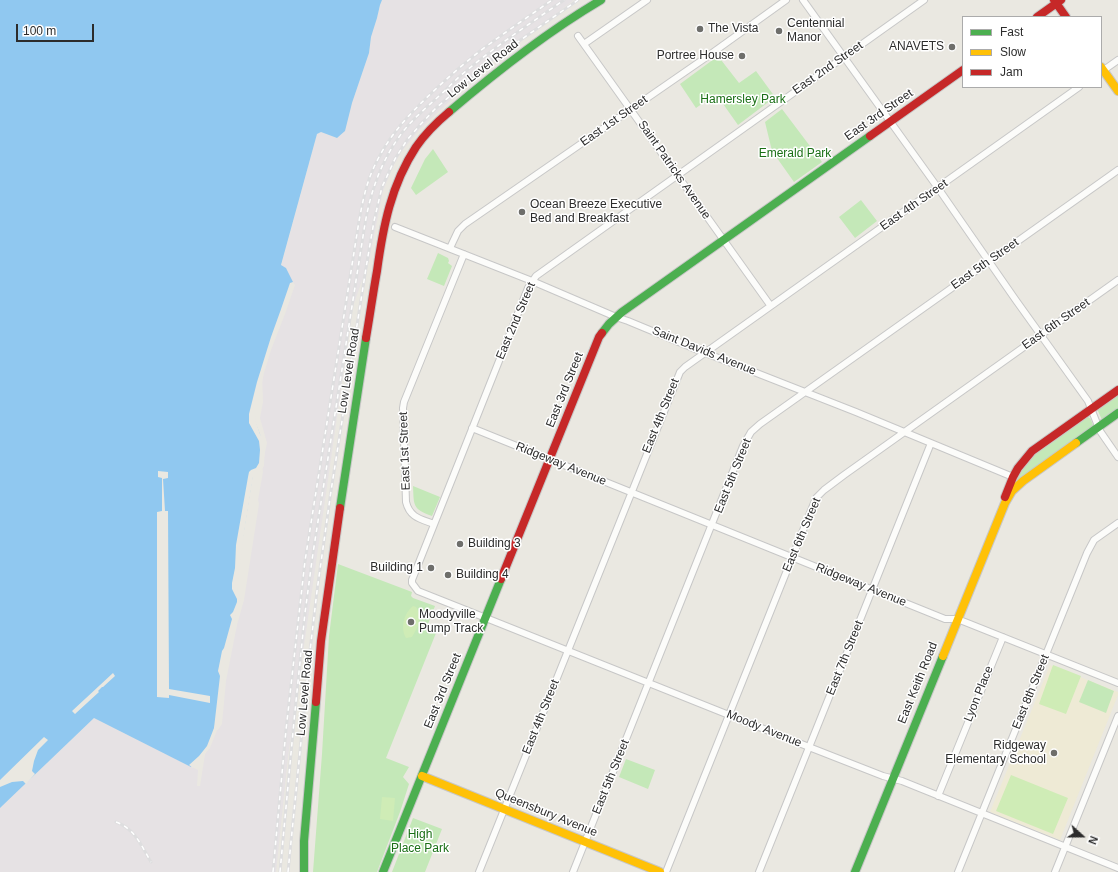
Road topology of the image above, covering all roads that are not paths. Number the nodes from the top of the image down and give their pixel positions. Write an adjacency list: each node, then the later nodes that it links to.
1 (601, 0): 67 (street, Low Level Road)
2 (647, 0): 10 (street)
3 (786, 0): 17 (street, East 1st Street)
4 (803, 0): 11 (street)
5 (924, 0): 11 (street, East 2nd Street)
6 (1057, 1): 7 (street); 8 (street)
7 (1038, 16)
8 (1065, 16)
9 (578, 36): 10 (street, Saint Patricks Avenue)
10 (584, 44): 17 (street, Saint Patricks Avenue)
11 (844, 57): 18 (street); 20 (street, East 2nd Street)
12 (1118, 60): 13 (street)
13 (1102, 69): 16 (street)
14 (962, 71): 18 (street, East 3rd Street)
15 (1078, 88): 21 (street, East 4th Street)
16 (1118, 90)
17 (631, 110): 20 (street, Saint Patricks Avenue); 24 (street, East 1st Street)
18 (890, 122): 21 (street); 23 (street, East 3rd Street)
19 (1118, 170): 26 (street, East 5th Street)
20 (677, 176): 23 (street, Saint Patricks Avenue); 28 (street, East 2nd Street)
21 (938, 188): 26 (street); 29 (street, East 4th Street)
22 (395, 227): 24 (street, Saint Davids Avenue)
23 (723, 240): 29 (street, Saint Patricks Avenue); 30 (street, East 3rd Street)
24 (450, 248): 25 (street, Saint Davids Avenue)
25 (464, 254): 28 (street, Saint Davids Avenue); 47 (street, East 1st Street)
26 (989, 261): 31 (street); 34 (street, East 5th Street)
27 (1118, 280): 31 (street, East 6th Street)
28 (532, 281): 30 (street, Saint Davids Avenue); 38 (street, East 2nd Street)
29 (770, 305): 32 (street, East 4th Street)
30 (616, 317): 32 (street, Saint Davids Avenue); 42 (street, East 3rd Street)
31 (1041, 335): 35 (street); 39 (street, East 6th Street)
32 (705, 352): 34 (street, Saint Davids Avenue); 44 (street, East 4th Street)
33 (1118, 390): 35 (street, East Keith Road)
34 (805, 392): 39 (street, Saint Davids Avenue); 48 (street, East 5th Street)
35 (1092, 408): 37 (street); 43 (street, East Keith Road)
36 (1118, 413): 37 (street, East Keith Road)
37 (1099, 427): 41 (street); 45 (street, East Keith Road)
38 (472, 428): 42 (street, Ridgeway Avenue); 47 (street, East 2nd Street)
39 (904, 432): 40 (street, Saint Davids Avenue); 49 (street, East 6th Street)
40 (931, 443): 43 (street, Saint Davids Avenue); 51 (street, East 7th Street)
41 (1118, 457)
42 (550, 460): 44 (street, Ridgeway Avenue); 52 (street, East 3rd Street)
43 (1013, 477): 45 (street, East Keith Road)
44 (631, 493): 48 (street, Ridgeway Avenue); 55 (street, East 4th Street)
45 (1005, 503): 53 (street, East Keith Road)
46 (1118, 523): 56 (street, East 8th Street)
47 (434, 524): 50 (street, East 2nd Street)
48 (712, 525): 49 (street, Ridgeway Avenue); 57 (street, East 5th Street)
49 (792, 558): 51 (street, Ridgeway Avenue); 59 (street, East 6th Street)
50 (413, 585): 52 (street, Moody Avenue)
51 (872, 590): 53 (street, Ridgeway Avenue); 61 (street, East 7th Street)
52 (486, 618): 55 (street, Moody Avenue); 62 (street, East 3rd Street)
53 (958, 619): 54 (street, Ridgeway Avenue); 63 (street, East Keith Road)
54 (1003, 637): 56 (street, Ridgeway Avenue); 64 (street, Lyon Place)
55 (568, 651): 57 (street, Moody Avenue); 65 (street, East 4th Street)
56 (1046, 654): 58 (street, Ridgeway Avenue); 66 (street, East 8th Street)
57 (649, 683): 59 (street, Moody Avenue); 68 (street, East 5th Street)
58 (1118, 683)
59 (729, 715): 61 (street, Moody Avenue); 77 (street, East 6th Street)
60 (1118, 716): 69 (street)
61 (809, 747): 63 (street, Moody Avenue); 78 (street, East 7th Street)
62 (422, 776): 65 (street, Queensbury Avenue); 73 (street, East 3rd Street)
63 (892, 779): 64 (street, Moody Avenue); 79 (street, East Keith Road)
64 (938, 796): 66 (street, Moody Avenue)
65 (504, 808): 68 (street, Queensbury Avenue); 74 (street, East 4th Street)
66 (981, 813): 69 (street, Moody Avenue); 80 (street, East 8th Street)
67 (304, 841): 71 (street, Low Level Road); 72 (street, Low Level Road)
68 (586, 842): 75 (street, East 5th Street); 76 (street, Queensbury Avenue)
69 (1065, 848): 70 (street, Moody Avenue); 81 (street)
70 (1118, 868)
71 (299, 872)
72 (304, 872)
73 (383, 872)
74 (479, 872)
75 (573, 872)
76 (660, 872)
77 (666, 872)
78 (759, 872)
79 (855, 872)
80 (958, 872)
81 (1055, 872)

